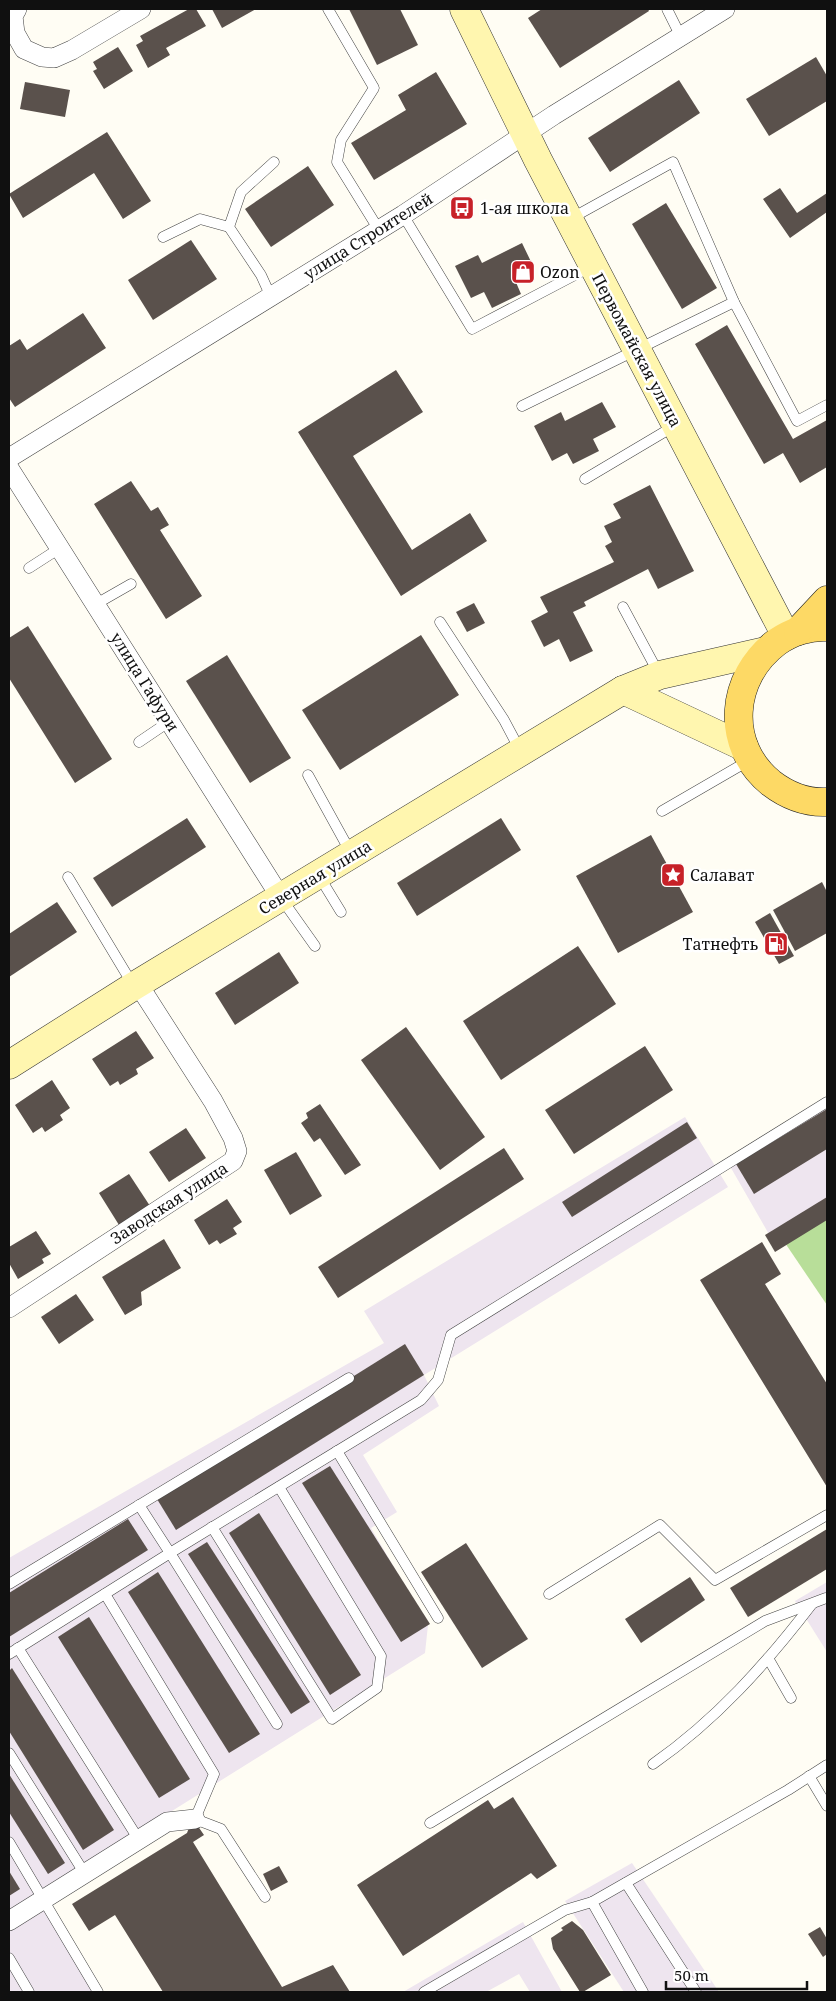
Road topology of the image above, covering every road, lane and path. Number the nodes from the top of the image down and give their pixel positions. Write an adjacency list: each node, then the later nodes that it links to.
1 (17, 9): 2 (street)
2 (141, 9)
3 (328, 9): 13 (lane)
4 (464, 9): 8 (street, Первомайская улица)
5 (667, 9): 7 (lane)
6 (724, 9): 7 (street, улица Строителей)
7 (680, 35): 8 (street, улица Строителей)
8 (526, 134): 10 (street, улица Строителей); 11 (street, Первомайская улица)
9 (274, 162): 12 (lane)
10 (403, 215): 13 (street, улица Строителей); 15 (lane)
11 (569, 219): 15 (street, Первомайская улица); 17 (lane)
12 (229, 227): 14 (lane); 16 (lane)
13 (379, 230): 16 (street, улица Строителей)
14 (163, 238)
15 (593, 266): 18 (street, Первомайская улица)
16 (271, 297): 22 (street, улица Строителей)
17 (734, 302): 18 (lane); 19 (lane)
18 (636, 348): 20 (lane); 21 (street, Первомайская улица)
19 (827, 405)
20 (522, 406)
21 (676, 425): 24 (lane); 33 (street, Первомайская улица)
22 (9, 458)
23 (9, 468): 25 (street, улица Гафури)
24 (584, 479)
25 (60, 548): 26 (lane); 29 (street, улица Гафури)
26 (29, 568)
27 (131, 584): 29 (lane)
28 (827, 600): 33 (main road)
29 (96, 604): 36 (street, улица Гафури)
30 (623, 607): 34 (lane)
31 (440, 622): 38 (lane)
32 (827, 627): 33 (main road)
33 (783, 640): 34 (street, Северная улица); 39 (main road)
34 (660, 675): 35 (street, Северная улица)
35 (623, 690): 38 (street, Северная улица); 39 (street)
36 (170, 721): 37 (lane); 46 (street, улица Гафури)
37 (139, 742)
38 (521, 751): 43 (street, Северная улица)
39 (748, 753): 41 (main road); 42 (lane)
40 (308, 775): 43 (lane)
41 (823, 808)
42 (662, 811)
43 (351, 854): 44 (street, Северная улица)
44 (319, 875): 46 (street, Северная улица); 47 (lane)
45 (68, 877): 49 (lane)
46 (281, 898): 48 (lane); 49 (street, Северная улица)
47 (341, 912)
48 (315, 946)
49 (136, 985): 50 (street, Северная улица); 52 (street, Заводская улица)
50 (9, 1065)
51 (827, 1102): 54 (lane)
52 (9, 1308)
53 (348, 1378): 56 (lane)
54 (337, 1451): 55 (lane); 65 (lane)
55 (279, 1487): 58 (lane); 58 (lane)
56 (139, 1505): 59 (lane); 60 (lane)
57 (827, 1515): 62 (lane)
58 (212, 1527): 59 (lane)
59 (170, 1553): 61 (lane); 69 (lane)
60 (9, 1584)
61 (105, 1594): 66 (lane); 75 (lane)
62 (549, 1594)
63 (827, 1599): 64 (lane)
64 (813, 1603): 67 (lane); 76 (lane)
65 (438, 1618)
66 (13, 1651): 77 (lane)
67 (768, 1658): 68 (lane); 71 (lane)
68 (791, 1698)
69 (277, 1724)
70 (9, 1753): 79 (lane)
71 (653, 1764)
72 (827, 1765): 73 (lane)
73 (809, 1776): 74 (lane); 80 (lane)
74 (827, 1806)
75 (195, 1819): 77 (street); 81 (lane)
76 (430, 1822)
77 (139, 1840): 79 (street)
78 (9, 1842): 82 (lane)
79 (85, 1874): 82 (street)
80 (626, 1883): 83 (lane); 90 (lane)
81 (265, 1897)
82 (43, 1900): 84 (street); 87 (lane)
83 (592, 1902): 88 (lane); 89 (lane)
84 (9, 1921)
85 (9, 1958): 86 (lane)
86 (29, 1992)
87 (98, 1992)
88 (424, 1992)
89 (644, 1992)
90 (696, 1992)

